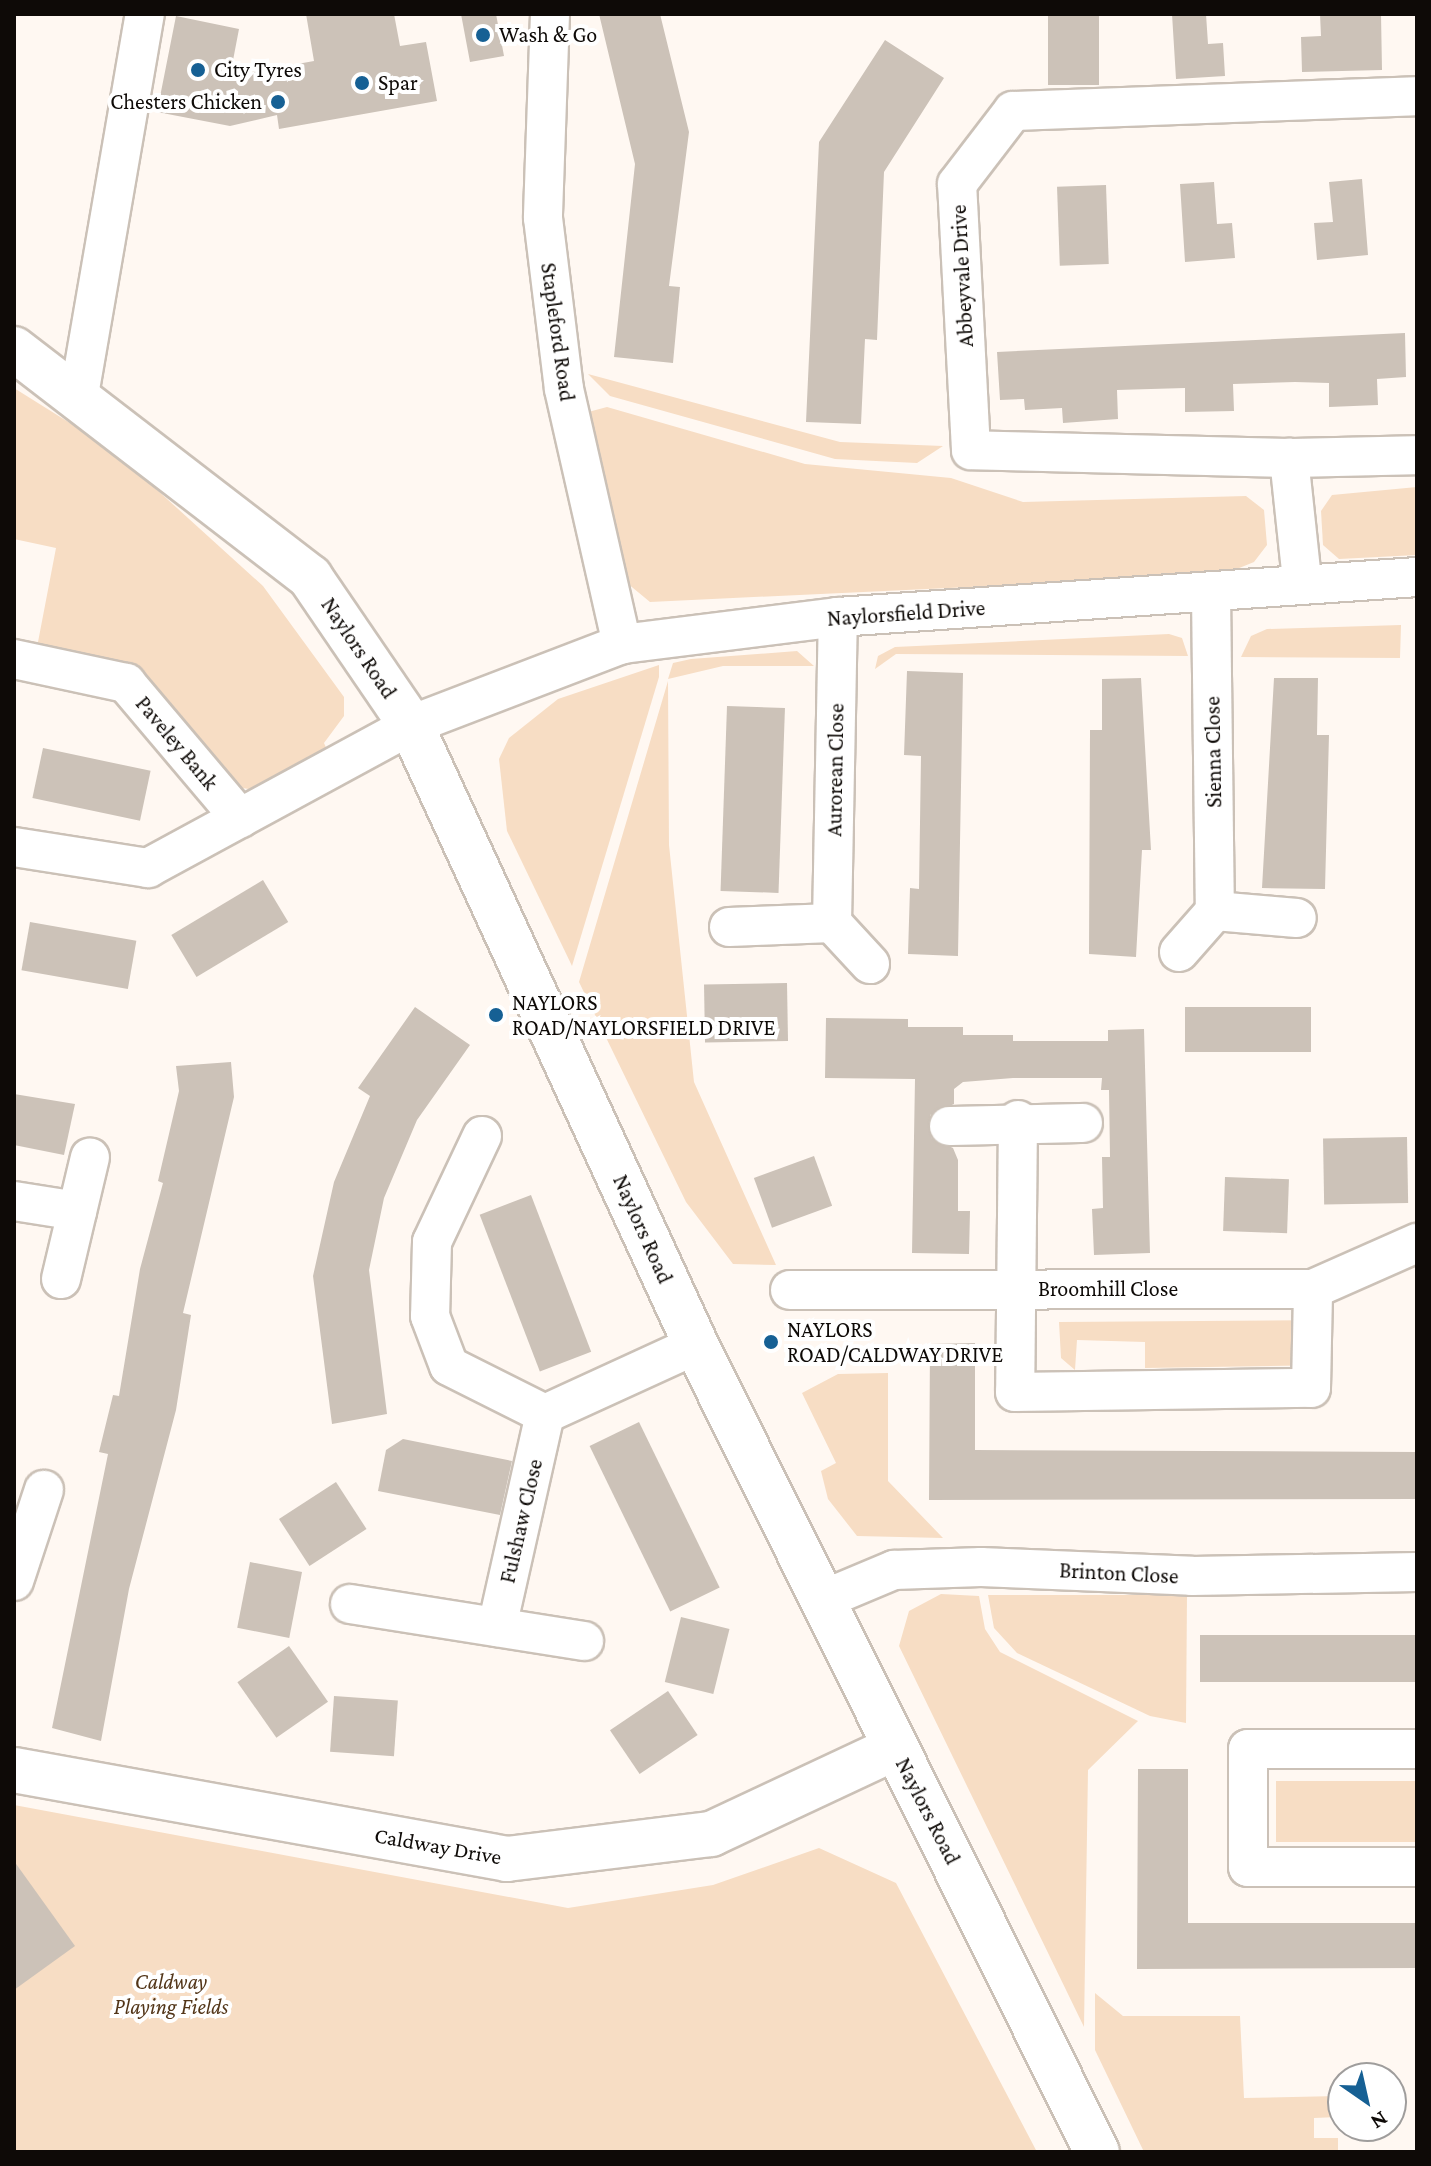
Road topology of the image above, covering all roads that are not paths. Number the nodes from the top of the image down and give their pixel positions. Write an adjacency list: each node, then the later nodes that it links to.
1 (145, 14): 5 (street)
2 (550, 14): 12 (street, Stapleford Road)
3 (1417, 96): 7 (street, Abbeyvale Drive)
4 (14, 349): 5 (street, Naylors Road)
5 (79, 395): 14 (street, Naylors Road)
6 (1417, 455): 7 (street, Abbeyvale Drive)
7 (1289, 458): 9 (street)
8 (1417, 577): 9 (street, Naylorsfield Drive)
9 (1302, 580): 10 (street, Naylorsfield Drive)
10 (1211, 593): 11 (street, Naylorsfield Drive); 17 (street, Sienna Close)
11 (838, 617): 12 (street, Naylorsfield Drive); 19 (street, Aurorean Close)
12 (622, 644): 14 (street, Naylorsfield Drive)
13 (14, 659): 15 (street, Paveley Bank)
14 (411, 725): 15 (street); 35 (street, Naylors Road)
15 (240, 818): 16 (street)
16 (14, 847)
17 (1215, 911): 18 (street); 21 (street)
18 (1297, 918)
19 (832, 923): 20 (street); 22 (street)
20 (729, 927)
21 (1179, 952)
22 (870, 964)
23 (1018, 1120): 24 (street); 25 (street); 32 (street)
24 (1083, 1123)
25 (949, 1126)
26 (482, 1136): 36 (street)
27 (90, 1157): 29 (street)
28 (14, 1201): 29 (street)
29 (77, 1211): 31 (street)
30 (1417, 1243): 33 (street, Broomhill Close)
31 (61, 1279)
32 (1019, 1289): 33 (street, Broomhill Close); 33 (street); 34 (street, Broomhill Close)
33 (1313, 1289)
34 (790, 1290)
35 (696, 1345): 36 (street); 40 (street, Naylors Road)
36 (545, 1414): 42 (street, Fulshaw Close)
37 (44, 1490): 38 (street)
38 (15, 1572)
39 (1417, 1572): 40 (street, Brinton Close)
40 (827, 1598): 44 (street, Naylors Road)
41 (350, 1604): 42 (street)
42 (497, 1627): 43 (street)
43 (584, 1641)
44 (895, 1748): 46 (street, Caldway Drive); 48 (street, Naylors Road)
45 (1417, 1749): 47 (street)
46 (14, 1770)
47 (1417, 1867)
48 (1097, 2152)

